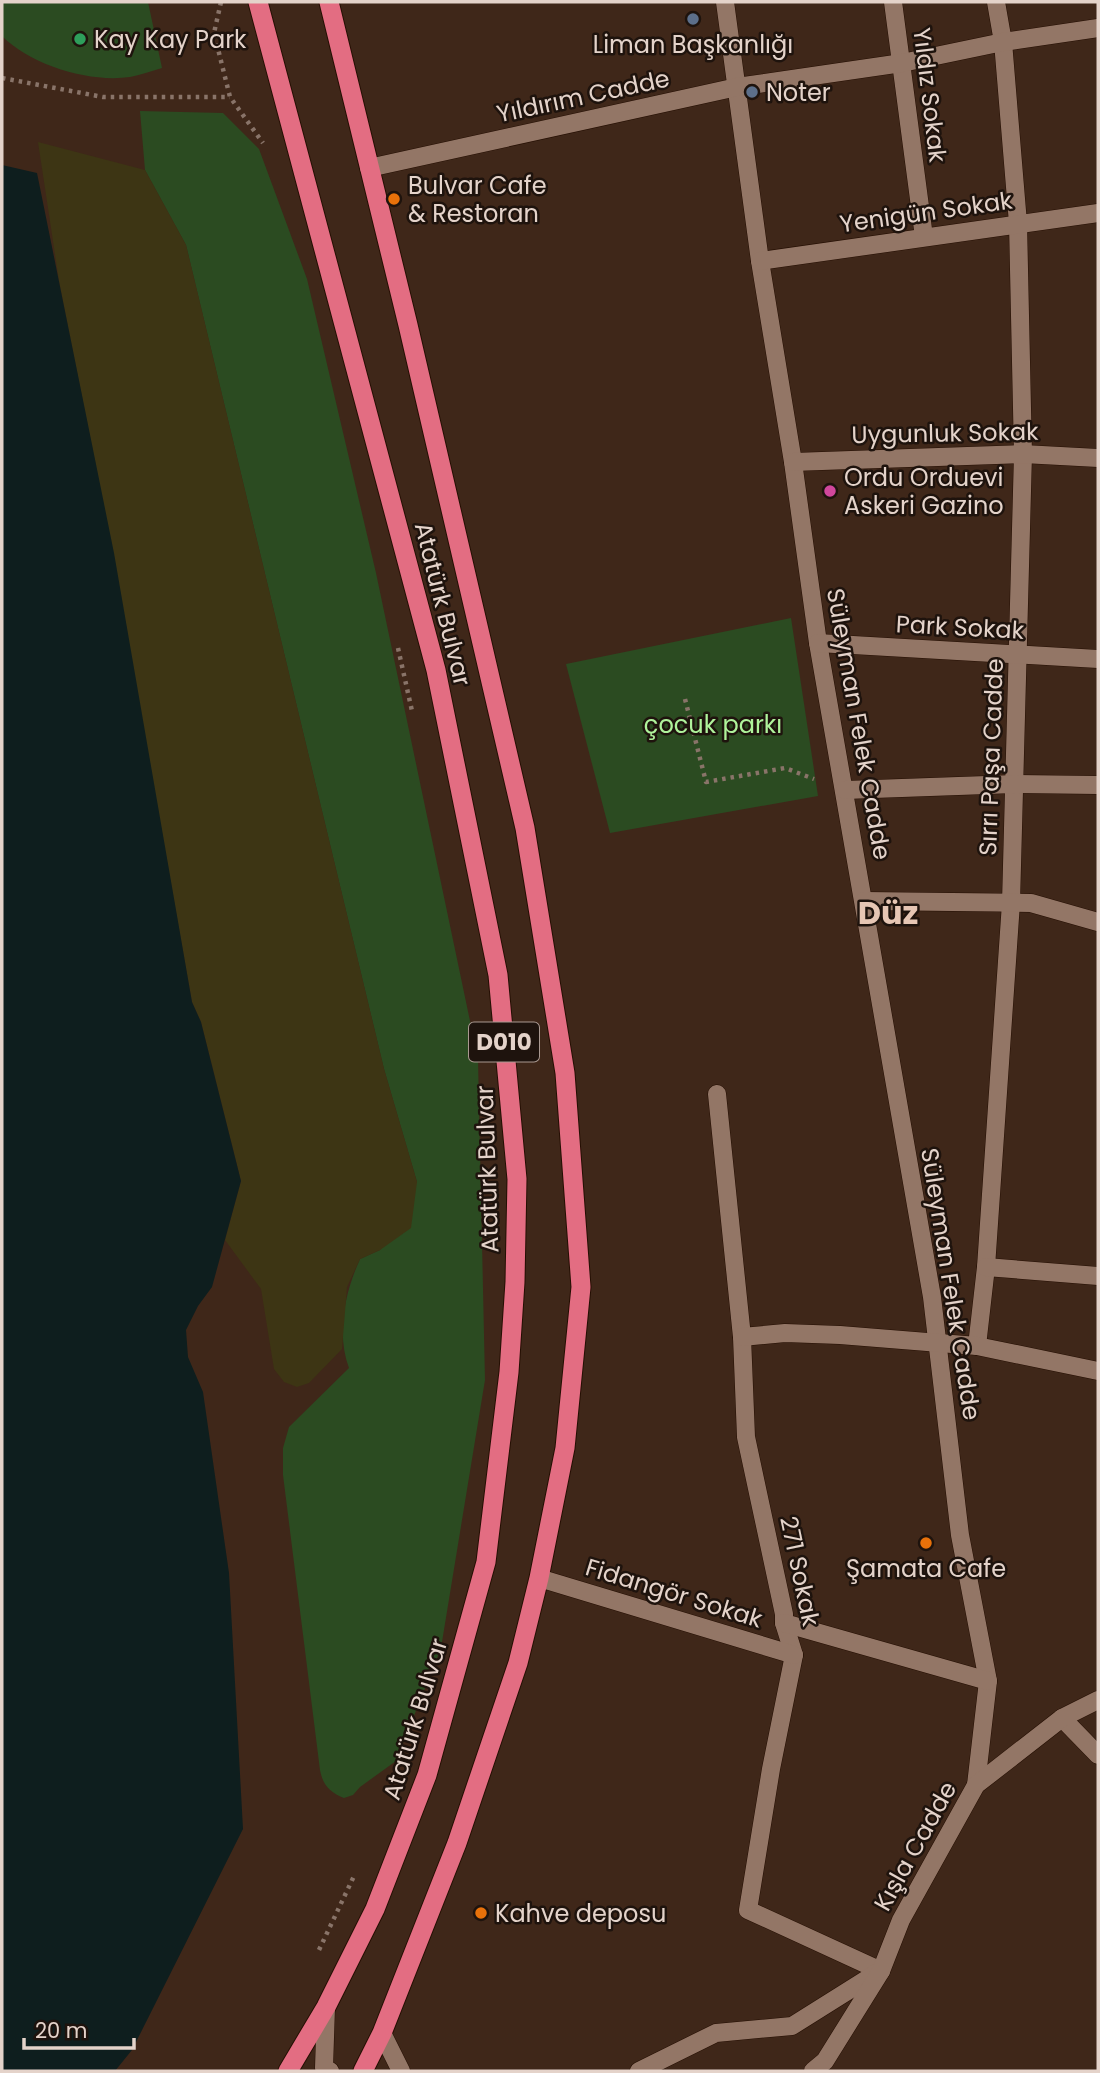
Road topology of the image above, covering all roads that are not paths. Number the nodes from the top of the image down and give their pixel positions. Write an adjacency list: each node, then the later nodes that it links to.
1 (258, 2): 43 (highway, Atatürk Bulvar / D010)
2 (329, 2): 10 (highway, Atatürk Bulvar)
3 (725, 2): 9 (street, Süleyman Felek Cadde)
4 (893, 2): 8 (street, Yıldız Sokak)
5 (996, 2): 7 (street, Sırrı Paşa Cadde)
6 (1098, 28): 7 (street, Yıldırım Cadde)
7 (1003, 42): 8 (street, Yıldırım Cadde); 12 (street, Sırrı Paşa Cadde)
8 (902, 63): 9 (street, Yıldırım Cadde); 13 (street, Yıldız Sokak)
9 (737, 87): 10 (street, Yıldırım Cadde); 14 (street, Süleyman Felek Cadde)
10 (369, 168): 34 (highway, Atatürk Bulvar)
11 (1098, 213): 12 (street, Yenigün Sokak)
12 (1018, 223): 13 (street, Yenigün Sokak); 15 (street, Sırrı Paşa Cadde)
13 (924, 237): 14 (street, Yenigün Sokak)
14 (760, 261): 17 (street, Süleyman Felek Cadde)
15 (1023, 454): 16 (street, Uygunluk Sokak); 17 (street, Uygunluk Sokak); 19 (street, Sırrı Paşa Cadde)
16 (1098, 458)
17 (793, 462): 18 (street, Süleyman Felek Cadde)
18 (818, 643): 19 (street, Park Sokak); 23 (street, Süleyman Felek Cadde)
19 (1019, 655): 20 (street, Park Sokak); 21 (street, Sırrı Paşa Cadde)
20 (1098, 659)
21 (1015, 784): 22 (street); 23 (street); 25 (street, Sırrı Paşa Cadde)
22 (1098, 785)
23 (845, 790): 24 (street, Süleyman Felek Cadde)
24 (864, 901): 25 (street); 31 (street, Süleyman Felek Cadde)
25 (1011, 903): 26 (street); 28 (street, Sırrı Paşa Cadde)
26 (1098, 922)
27 (717, 1094): 30 (street, 271 Sokak)
28 (986, 1267): 29 (street); 32 (street, Sırrı Paşa Cadde)
29 (1098, 1276)
30 (742, 1336): 31 (street); 35 (street, 271 Sokak)
31 (938, 1343): 32 (street); 37 (street, Süleyman Felek Cadde)
32 (977, 1346): 33 (street)
33 (1098, 1371)
34 (540, 1578): 36 (street, Fidangör Sokak); 44 (highway, Atatürk Bulvar)
35 (783, 1623): 36 (street, 271 Sokak); 37 (street, Fidangör Sokak)
36 (794, 1655): 42 (street, 271 Sokak)
37 (988, 1681): 41 (street, Süleyman Felek Cadde)
38 (1098, 1700): 39 (street, Kışla Cadde)
39 (1062, 1718): 40 (street); 41 (street, Kışla Cadde)
40 (1098, 1755)
41 (975, 1785): 42 (street, Kışla Cadde)
42 (881, 1971): 45 (street, Kışla Cadde); 50 (street)
43 (326, 2007): 46 (highway, Atatürk Bulvar / D010); 47 (street)
44 (382, 2033): 48 (highway, Atatürk Bulvar); 49 (street)
45 (821, 2068)
46 (288, 2071)
47 (330, 2071)
48 (363, 2071)
49 (401, 2071)
50 (639, 2071)

